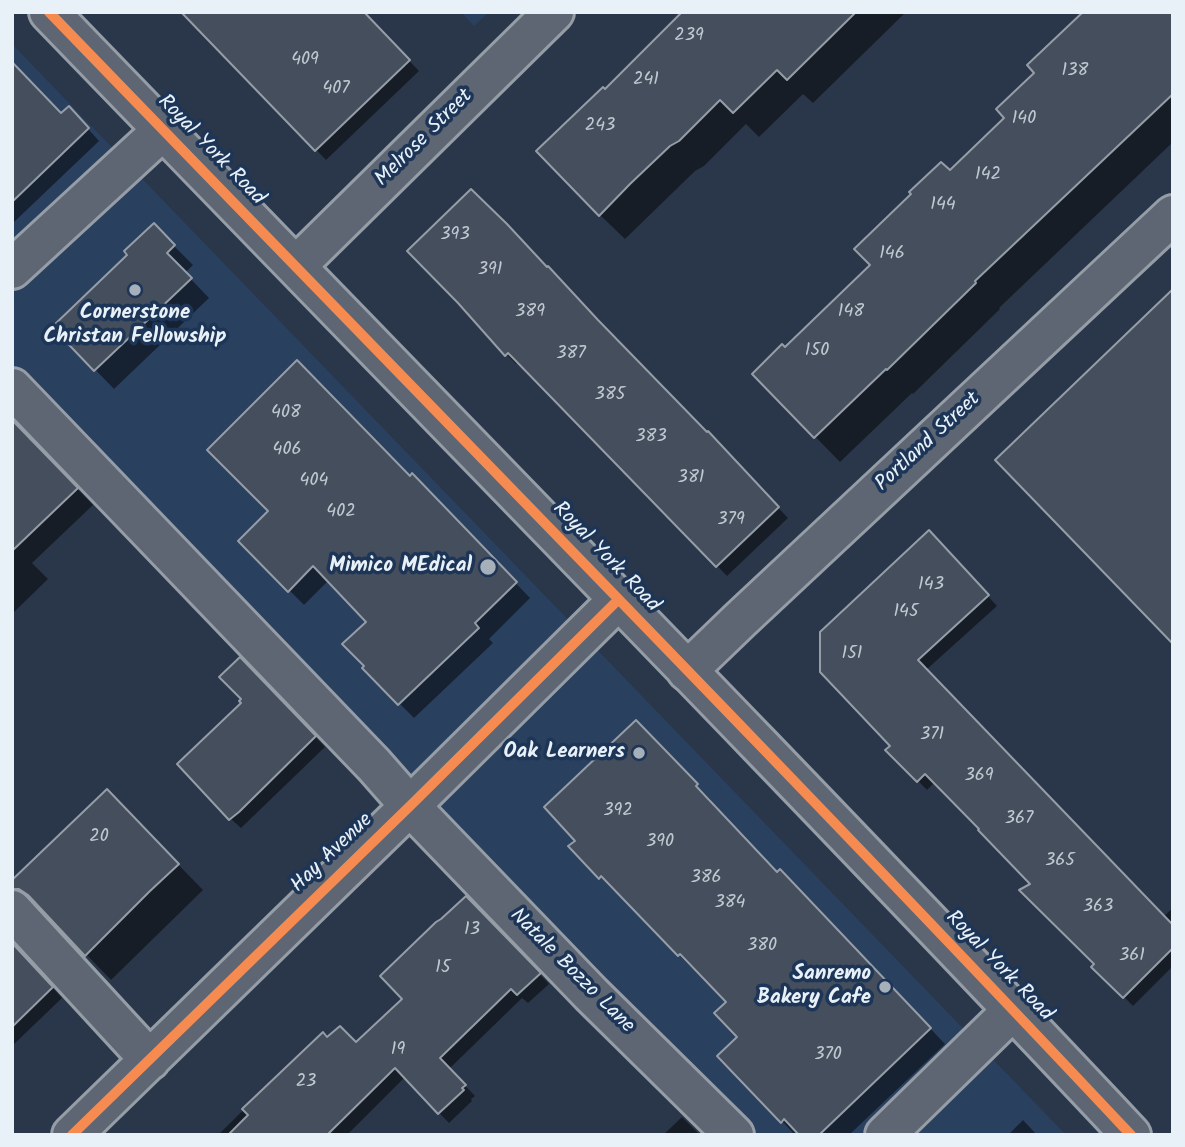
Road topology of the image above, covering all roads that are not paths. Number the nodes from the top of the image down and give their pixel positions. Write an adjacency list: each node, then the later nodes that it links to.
1 (48, 12): 3 (street, Royal York Road)
2 (554, 12): 5 (street, Melrose Street)
3 (163, 130): 5 (street, Royal York Road); 6 (street)
4 (1173, 215): 9 (street, Portland Street)
5 (296, 266): 8 (street, Royal York Road)
6 (12, 269)
7 (12, 388): 10 (street, Natale Bozzo Lane)
8 (618, 600): 9 (street, Royal York Road); 10 (street, Hay Avenue)
9 (687, 671): 12 (street, Royal York Road)
10 (410, 806): 13 (street, Hay Avenue); 15 (street, Natale Bozzo Lane)
11 (12, 910): 13 (street)
12 (1013, 1010): 16 (street); 17 (street, Royal York Road)
13 (150, 1060): 14 (street, Hay Avenue)
14 (72, 1135)
15 (734, 1135)
16 (885, 1135)
17 (1131, 1135)

